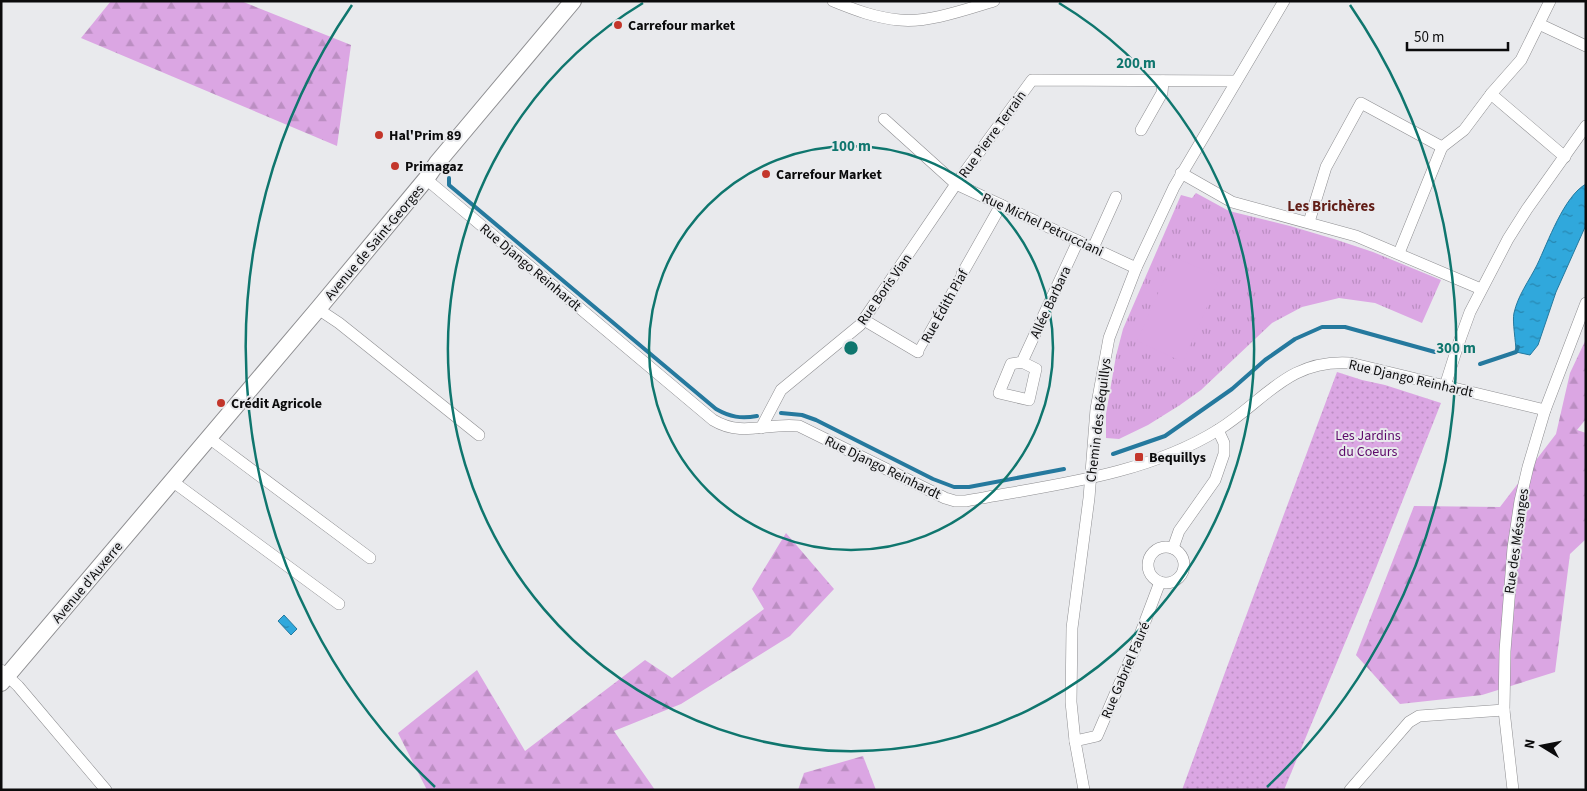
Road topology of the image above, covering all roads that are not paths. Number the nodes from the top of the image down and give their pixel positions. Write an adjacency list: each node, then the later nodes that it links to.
1 (574, 1): 17 (main road, Avenue de Saint-Georges)
2 (833, 1): 3 (street)
3 (994, 1)
4 (1284, 1): 9 (street, Chemin des Béquillys)
5 (1550, 1): 6 (street)
6 (1539, 24): 7 (street); 10 (street)
7 (1586, 46)
8 (1163, 81): 9 (street, Rue Pierre Terrain); 13 (street); 18 (street, Rue Pierre Terrain)
9 (1236, 81): 16 (street, Chemin des Béquillys)
10 (1491, 94): 14 (street); 15 (street)
11 (884, 119): 18 (street, Rue Michel Petrucciani)
12 (1586, 126): 15 (street)
13 (1141, 130)
14 (1442, 147): 21 (street); 24 (street)
15 (1565, 157): 27 (street)
16 (1181, 173): 21 (street); 25 (street, Chemin des Béquillys)
17 (426, 179): 29 (main road, Avenue de Saint-Georges); 35 (street, Rue Django Reinhardt)
18 (956, 184): 20 (street, Rue Michel Petrucciani); 30 (street, Rue Boris Vian)
19 (1116, 198): 23 (street)
20 (1001, 205): 22 (street, Rue Michel Petrucciani); 26 (street, Rue Édith Piaf)
21 (1309, 222): 24 (street)
22 (1078, 241): 23 (street, Rue Michel Petrucciani); 32 (street, Allée Barbara)
23 (1093, 248): 25 (street, Rue Michel Petrucciani)
24 (1399, 253): 27 (street)
25 (1136, 268): 39 (street, Chemin des Béquillys)
26 (962, 274): 31 (street, Rue Édith Piaf)
27 (1481, 289): 33 (street)
28 (1586, 303): 34 (street, Rue des Mésanges)
29 (318, 309): 37 (street); 38 (main road, Avenue de Saint-Georges)
30 (864, 320): 31 (street, Rue Édith Piaf); 35 (street, Rue Boris Vian)
31 (918, 352)
32 (1022, 362)
33 (1445, 386): 34 (street, Rue Django Reinhardt); 36 (street, Rue Django Reinhardt)
34 (1545, 410): 46 (street, Rue des Mésanges)
35 (761, 428): 39 (street, Rue Django Reinhardt)
36 (1218, 430): 39 (street, Rue Django Reinhardt); 41 (street)
37 (479, 435)
38 (209, 438): 40 (main road, Avenue de Saint-Georges); 42 (street)
39 (1091, 477): 47 (street, Chemin des Béquillys)
40 (172, 480): 44 (street); 45 (main road, Avenue d'Auxerre)
41 (1173, 548): 43 (street); 43 (street)
42 (370, 558)
43 (1160, 582): 47 (street, Rue Gabriel Fauré)
44 (339, 604)
45 (3, 676): 48 (street)
46 (1504, 710): 50 (street); 51 (street, Rue des Mésanges)
47 (1075, 741): 49 (street, Chemin des Béquillys)
48 (106, 790)
49 (1084, 790)
50 (1350, 790)
51 (1513, 790)

